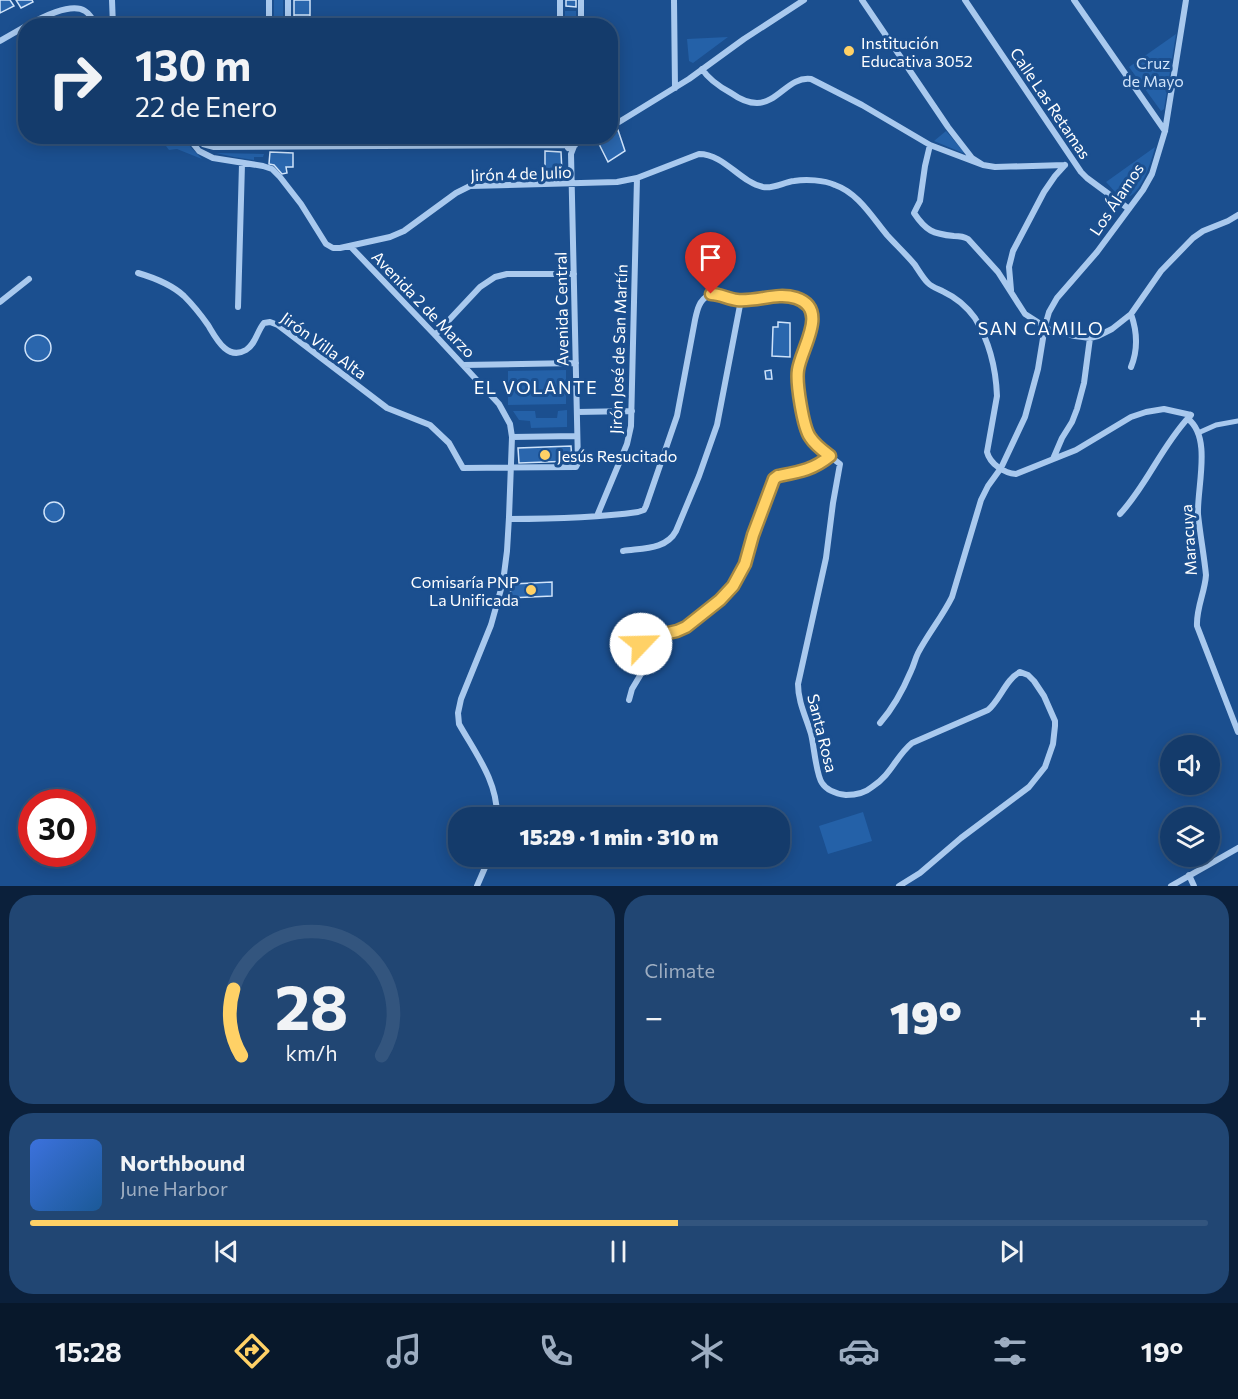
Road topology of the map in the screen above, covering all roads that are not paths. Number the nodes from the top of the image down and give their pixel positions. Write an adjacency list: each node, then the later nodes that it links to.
1 (112, 0): 14 (street)
2 (269, 0): 15 (street)
3 (288, 0): 16 (street)
4 (560, 0): 17 (street)
5 (581, 0): 18 (street)
6 (674, 0): 22 (street)
7 (804, 0): 21 (street)
8 (862, 0): 33 (street)
9 (965, 0): 31 (street, Calle Las Retamas)
10 (1074, 0): 24 (street)
11 (1186, 0): 24 (street, Los Álamos)
12 (43, 18): 13 (street)
13 (91, 18)
14 (113, 18)
15 (269, 18)
16 (288, 18)
17 (560, 18)
18 (581, 18)
19 (18, 31): 20 (street)
20 (0, 41)
21 (702, 69): 22 (street); 28 (street)
22 (675, 88): 23 (street)
23 (618, 122)
24 (1165, 131): 37 (street, Los Álamos)
25 (193, 144): 32 (street, Avenida 2 de Marzo)
26 (202, 144): 29 (street)
27 (571, 145): 30 (street); 36 (street, Avenida Central)
28 (930, 145): 33 (street); 43 (street)
29 (304, 146): 30 (street)
30 (322, 146)
31 (1073, 160): 34 (street); 37 (street, Calle Las Retamas)
32 (242, 164): 39 (street, Avenida 2 de Marzo); 46 (street)
33 (982, 165): 34 (street)
34 (1065, 165): 43 (street)
35 (637, 178): 36 (street, Jirón 4 de Julio); 54 (street, Jirón José de San Martín); 63 (street, Jirón 4 de Julio)
36 (572, 184): 39 (street, Jirón 4 de Julio); 41 (street, Avenida Central)
37 (1129, 209): 48 (street, Los Álamos)
38 (1238, 215): 47 (street)
39 (350, 246): 49 (street, Avenida 2 de Marzo)
40 (138, 273): 64 (street, Jirón Villa Alta)
41 (574, 274): 49 (street); 51 (street, Avenida Central)
42 (29, 279): 45 (street)
43 (1011, 293): 48 (street)
44 (741, 300): 61 (street, Santa Rosa); 66 (street); 68 (street)
45 (0, 302)
46 (238, 306)
47 (1131, 314): 50 (street); 53 (street)
48 (1045, 326): 50 (street); 63 (street, Los Álamos)
49 (435, 335): 52 (street, Avenida 2 de Marzo)
50 (1090, 338): 62 (street)
51 (576, 363): 52 (street); 55 (street, Avenida Central)
52 (463, 365): 60 (street, Avenida 2 de Marzo)
53 (1131, 367)
54 (632, 411): 55 (street); 66 (street, Jirón José de San Martín)
55 (577, 412): 59 (street, Avenida Central)
56 (1191, 415): 58 (street, Maracuya); 62 (street); 65 (street)
57 (1238, 422): 58 (street)
58 (1198, 433): 71 (street, Maracuya)
59 (577, 436): 60 (street); 64 (street, Avenida Central)
60 (512, 437): 64 (street, Avenida 2 de Marzo)
61 (830, 456): 69 (street); 77 (street, Santa Rosa)
62 (1053, 459): 63 (street)
63 (1001, 468): 70 (street, Los Álamos)
64 (511, 469): 67 (street, Avenida 2 de Marzo)
65 (1120, 514)
66 (597, 516): 67 (street)
67 (509, 519): 72 (street, Avenida 2 de Marzo)
68 (623, 551)
69 (629, 700)
70 (880, 723)
71 (1238, 732)
72 (496, 807)
73 (1238, 848): 75 (street)
74 (485, 867): 76 (street)
75 (1189, 875): 78 (street); 79 (street)
76 (477, 886)
77 (899, 886)
78 (1171, 886)
79 (1194, 886)

